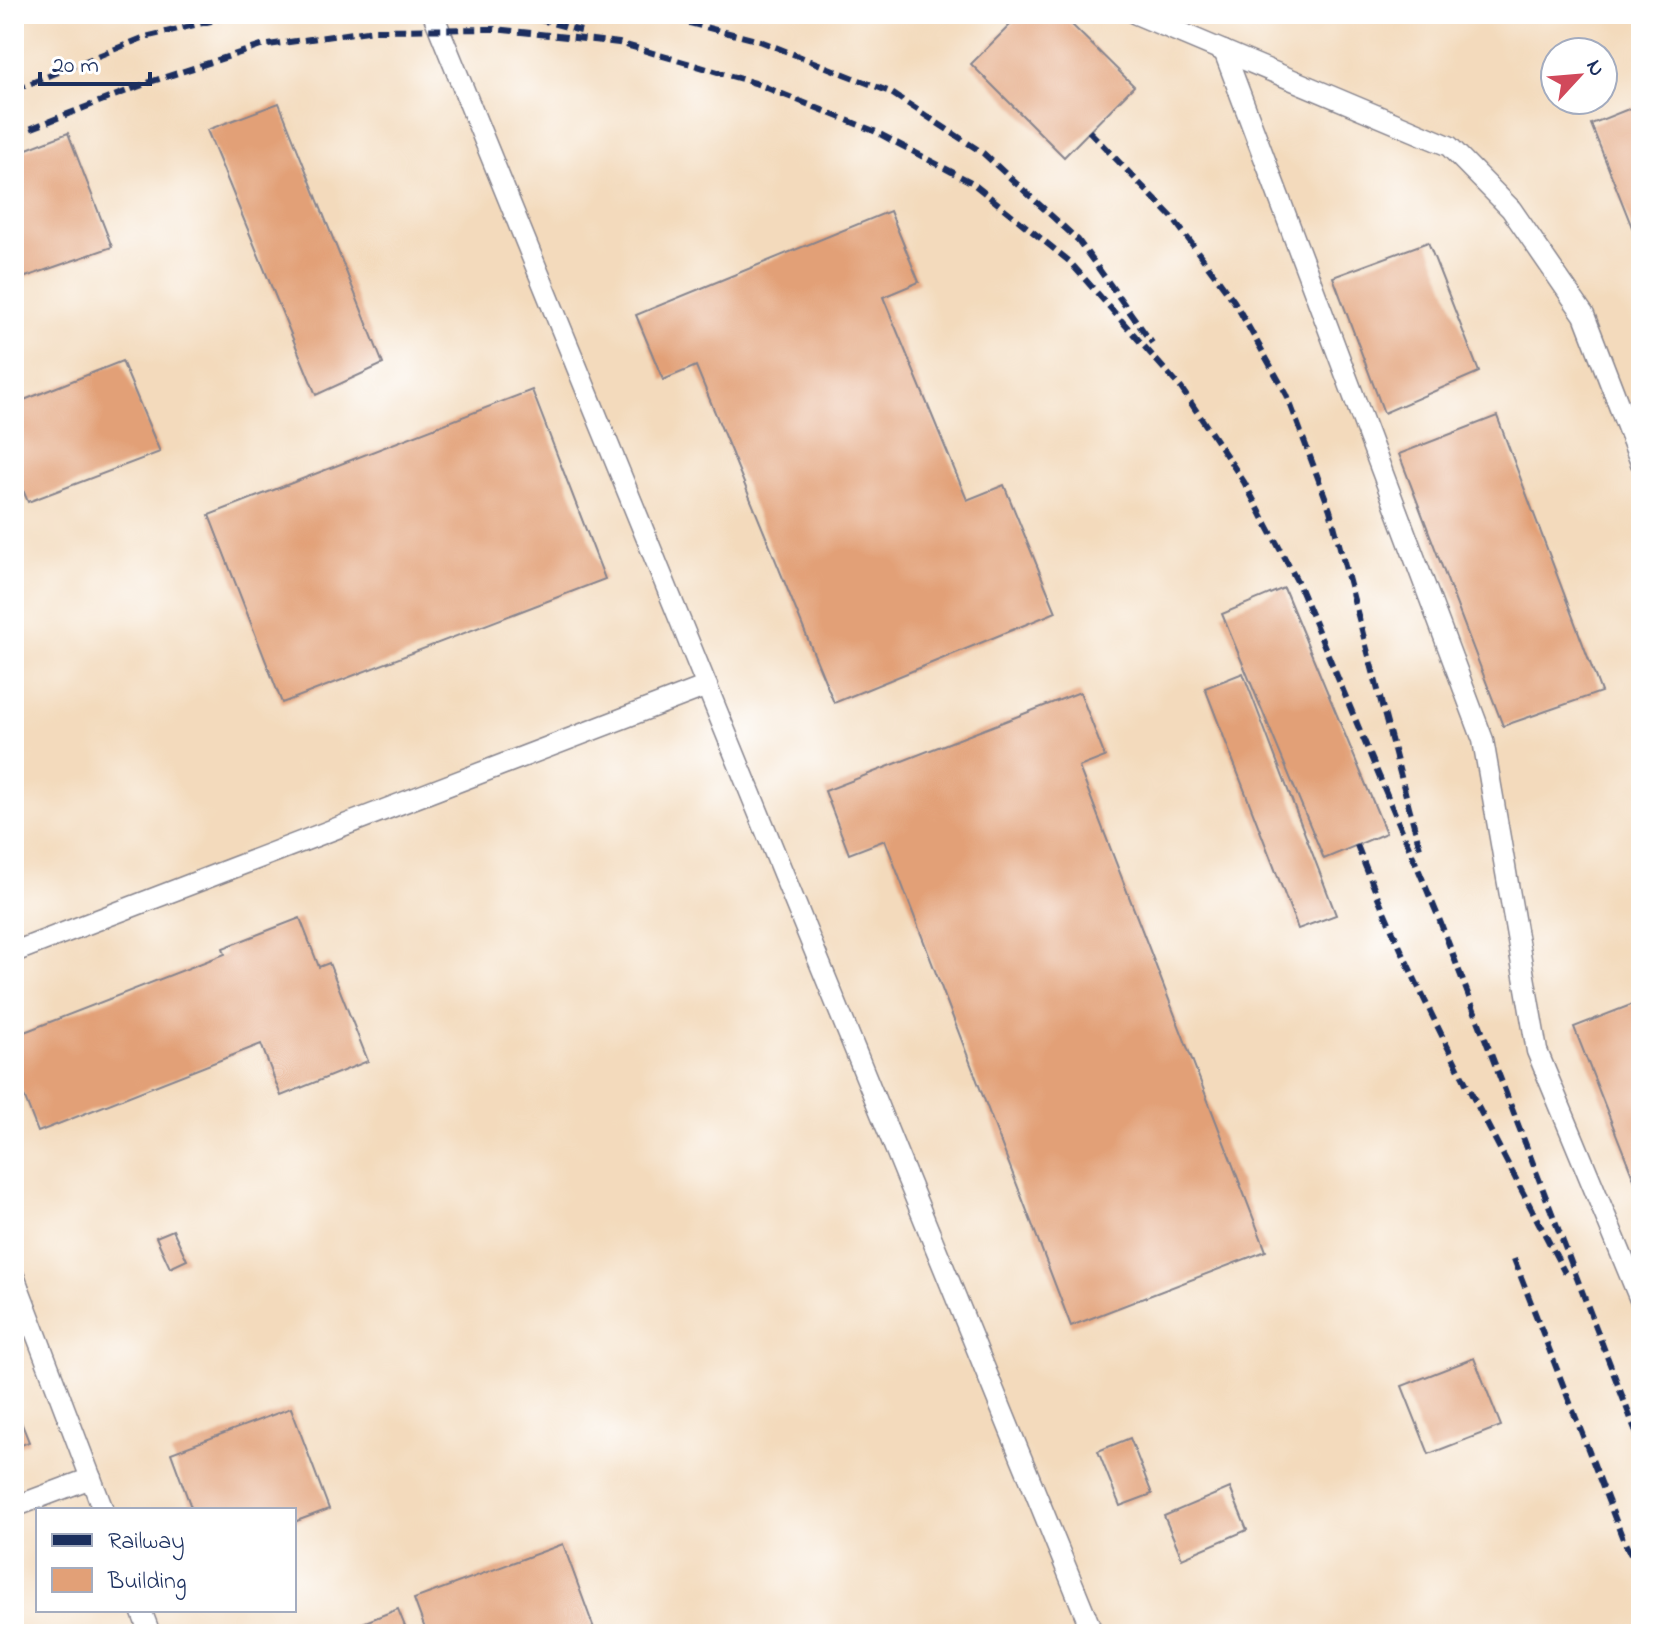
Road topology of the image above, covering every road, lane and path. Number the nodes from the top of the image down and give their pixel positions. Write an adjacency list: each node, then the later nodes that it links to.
1 (433, 14): 5 (lane)
2 (1136, 14): 3 (lane)
3 (1224, 51): 4 (lane); 8 (lane)
4 (1641, 463)
5 (707, 686): 6 (lane); 14 (lane)
6 (14, 952)
7 (14, 1276): 9 (lane)
8 (1641, 1302)
9 (91, 1478): 10 (lane); 11 (lane)
10 (14, 1507)
11 (102, 1508)
12 (142, 1612): 13 (lane)
13 (150, 1634)
14 (1093, 1634)

